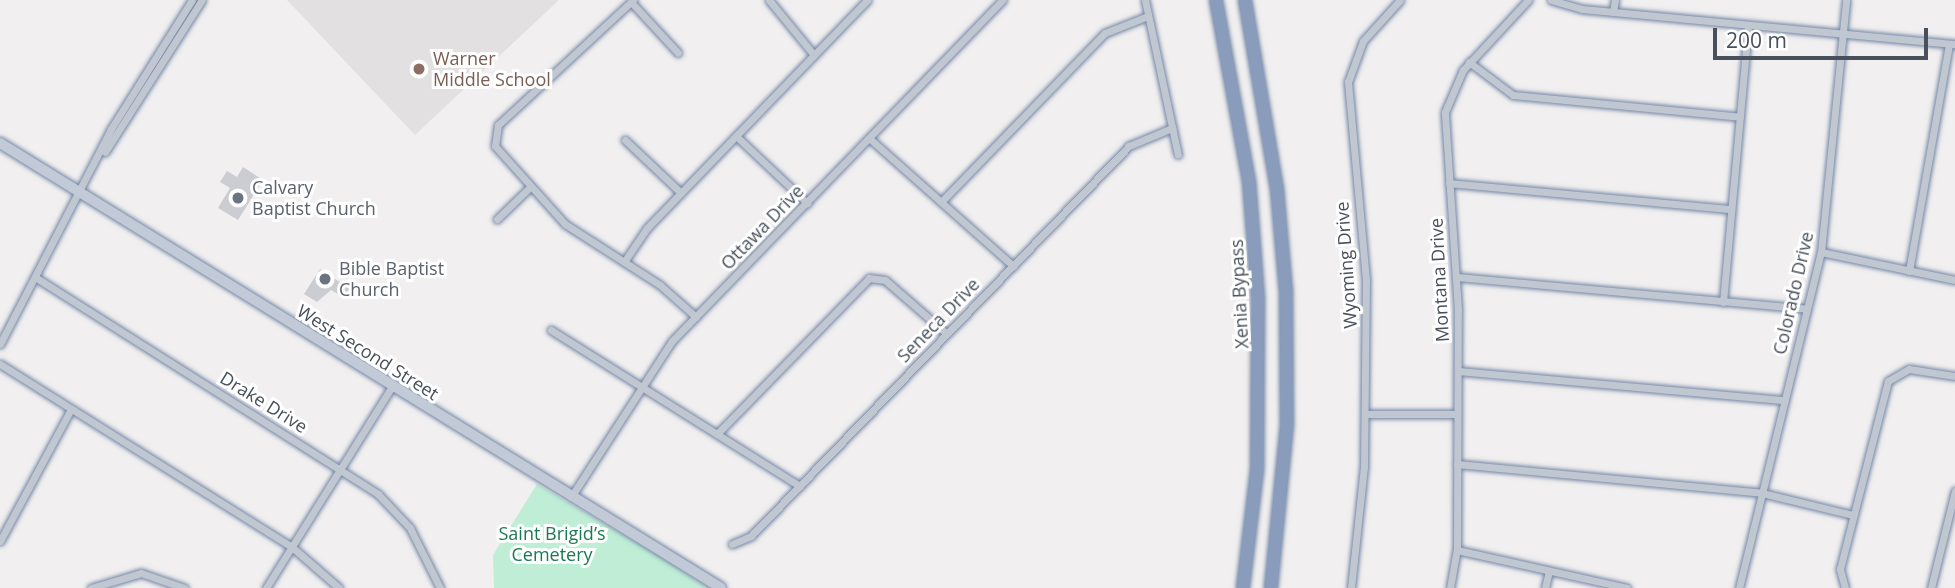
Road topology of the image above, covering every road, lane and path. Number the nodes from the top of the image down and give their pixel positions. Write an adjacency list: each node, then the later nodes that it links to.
1 (192, 0): 30 (street)
2 (202, 0): 30 (street)
3 (769, 0): 21 (street)
4 (867, 0): 21 (street)
5 (1003, 0): 26 (street, Ottawa Drive)
6 (1145, 0): 16 (street)
7 (1216, 0): 80 (highway, Xenia Bypass)
8 (1245, 0): 81 (highway)
9 (1400, 0): 59 (street, Wyoming Drive)
10 (1528, 0): 22 (street, Montana Drive)
11 (1551, 0): 15 (street)
12 (1615, 0): 15 (street)
13 (1846, 0): 18 (street, Colorado Drive)
14 (632, 1): 20 (street); 32 (street)
15 (1614, 12): 17 (street)
16 (1148, 16): 24 (street); 35 (street)
17 (1748, 25): 18 (street); 23 (street)
18 (1842, 34): 19 (street); 39 (street, Colorado Drive)
19 (1952, 44): 42 (street)
20 (678, 53)
21 (814, 55): 25 (street)
22 (1469, 62): 23 (street); 31 (street, Montana Drive)
23 (1740, 117): 37 (street)
24 (1172, 128): 29 (street); 41 (street, Seneca Drive)
25 (736, 136): 33 (street); 36 (street)
26 (869, 138): 35 (street); 36 (street, Ottawa Drive)
27 (625, 140): 33 (street)
28 (0, 143): 34 (main road, West Second Street)
29 (1178, 155)
30 (100, 158): 34 (street)
31 (1448, 183): 37 (street); 44 (street, Montana Drive)
32 (529, 188): 38 (street); 40 (street)
33 (681, 193): 40 (street)
34 (80, 194): 43 (street); 56 (main road, West Second Street)
35 (941, 202): 41 (street)
36 (807, 203): 48 (street, Ottawa Drive)
37 (1731, 209): 46 (street)
38 (497, 219)
39 (1821, 252): 42 (street); 47 (street, Colorado Drive)
40 (624, 262): 48 (street)
41 (1013, 266): 50 (street, Seneca Drive)
42 (1909, 271): 45 (street)
43 (35, 277): 51 (street); 63 (street, Drake Drive)
44 (1458, 277): 46 (street); 53 (street, Montana Drive)
45 (1955, 280)
46 (1723, 302): 47 (street)
47 (1807, 309): 57 (street, Colorado Drive)
48 (695, 317): 55 (street, Ottawa Drive)
49 (551, 330): 55 (street)
50 (947, 334): 61 (street); 64 (street, Seneca Drive)
51 (0, 344)
52 (0, 364): 58 (street)
53 (1458, 371): 57 (street); 60 (street, Montana Drive)
54 (1955, 376): 68 (street)
55 (641, 386): 61 (street); 67 (street, Ottawa Drive)
56 (391, 388): 63 (street); 67 (main road, West Second Street)
57 (1785, 401): 66 (street, Colorado Drive)
58 (71, 409): 69 (street); 71 (street)
59 (1365, 414): 60 (street); 82 (street, Wyoming Drive)
60 (1458, 414): 62 (street, Montana Drive)
61 (717, 434): 64 (street)
62 (1457, 464): 66 (street); 72 (street, Montana Drive)
63 (341, 468): 71 (street); 78 (street, Drake Drive)
64 (800, 486): 70 (street, Seneca Drive)
65 (1955, 491): 88 (street)
66 (1762, 494): 68 (street); 86 (street, Colorado Drive)
67 (571, 497): 79 (main road, West Second Street)
68 (1853, 515): 87 (street)
69 (0, 541)
70 (732, 544)
71 (292, 547): 76 (street); 77 (street)
72 (1457, 550): 73 (street); 83 (street, Montana Drive)
73 (1549, 571): 84 (street); 85 (street)
74 (91, 588): 75 (street)
75 (184, 588)
76 (266, 588)
77 (339, 588)
78 (440, 588)
79 (721, 588)
80 (1243, 588)
81 (1271, 588)
82 (1351, 588)
83 (1450, 588)
84 (1545, 588)
85 (1627, 588)
86 (1739, 588)
87 (1845, 588)
88 (1931, 588)

